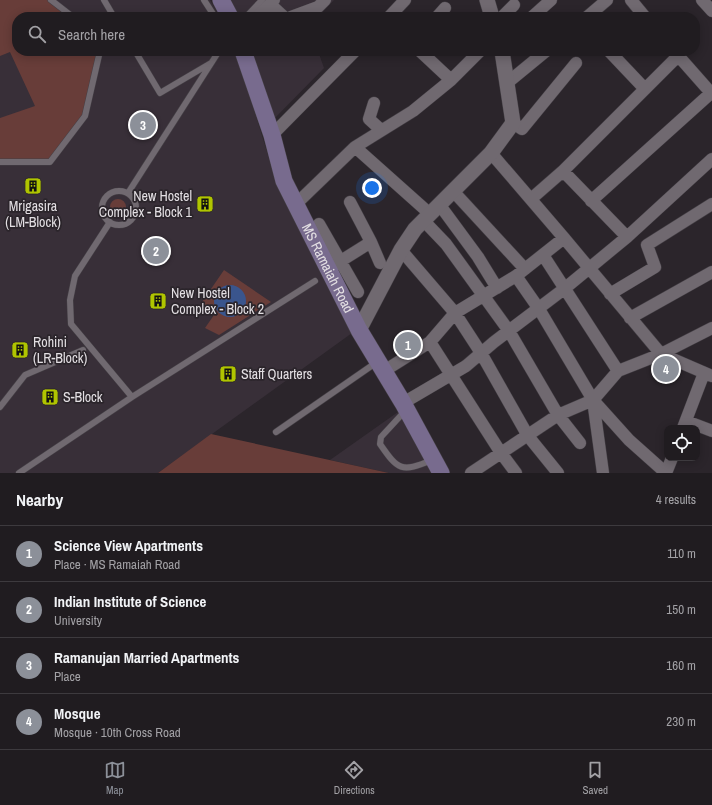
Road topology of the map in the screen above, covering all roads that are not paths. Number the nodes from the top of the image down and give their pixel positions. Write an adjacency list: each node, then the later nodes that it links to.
1 (51, 0): 16 (lane)
2 (104, 0): 17 (lane)
3 (204, 0): 18 (lane)
4 (221, 0): 19 (main road)
5 (325, 0): 23 (street)
6 (487, 0): 26 (street)
7 (551, 0): 28 (street)
8 (607, 0): 29 (street)
9 (631, 0): 30 (street)
10 (702, 0): 15 (street)
11 (268, 1): 20 (lane); 21 (street); 22 (street)
12 (399, 2): 24 (street)
13 (514, 5): 27 (street)
14 (445, 8): 25 (street)
15 (712, 11)
16 (67, 12)
17 (111, 12)
18 (212, 12)
19 (227, 12)
20 (253, 12)
21 (260, 12)
22 (279, 12)
23 (304, 12)
24 (392, 12)
25 (441, 12)
26 (491, 12)
27 (507, 12)
28 (538, 12)
29 (593, 12)
30 (641, 12)
31 (99, 56): 56 (lane)
32 (138, 56): 43 (lane)
33 (216, 56): 43 (lane)
34 (245, 56): 52 (main road, MS Ramaiah Road)
35 (350, 56): 52 (street)
36 (425, 56): 45 (street)
37 (475, 56): 45 (street)
38 (503, 56): 46 (street)
39 (540, 56): 46 (street)
40 (614, 56): 47 (street)
41 (674, 56): 47 (street)
42 (678, 56): 48 (street)
43 (213, 61): 59 (lane)
44 (576, 63): 50 (street)
45 (451, 80): 51 (street)
46 (507, 83): 50 (street)
47 (645, 89): 57 (street)
48 (712, 94): 61 (street)
49 (374, 103): 51 (street)
50 (513, 123): 54 (street)
51 (382, 130): 53 (street)
52 (272, 135): 63 (main road, MS Ramaiah Road)
53 (355, 146): 63 (street); 65 (street)
54 (491, 153): 58 (street); 60 (street)
55 (712, 159): 68 (street)
56 (0, 162)
57 (563, 171): 60 (street); 61 (street)
58 (453, 190): 65 (street); 76 (street)
59 (128, 193): 66 (lane); 66 (lane)
60 (531, 199): 69 (street)
61 (591, 201): 68 (street)
62 (350, 202): 70 (street)
63 (296, 204): 74 (main road, MS Ramaiah Road)
64 (712, 204): 82 (street)
65 (430, 212): 71 (street); 79 (street); 83 (street)
66 (110, 222): 98 (lane)
67 (319, 224): 74 (street)
68 (627, 237): 75 (street)
69 (564, 238): 72 (street); 75 (street)
70 (371, 242): 73 (street); 74 (street)
71 (402, 250): 85 (street); 88 (street)
72 (542, 255): 76 (street); 80 (street)
73 (380, 263)
74 (334, 265): 81 (street); 88 (main road, MS Ramaiah Road)
75 (590, 268): 80 (street); 82 (street)
76 (521, 272): 79 (street); 84 (street)
77 (712, 272): 86 (street)
78 (314, 281): 98 (lane)
79 (497, 288): 83 (street)
80 (564, 289): 84 (street); 95 (street)
81 (358, 292)
82 (610, 294): 86 (street)
83 (483, 296): 85 (street); 89 (street)
84 (539, 309): 89 (street); 99 (street)
85 (455, 313): 90 (street); 92 (street)
86 (630, 318): 93 (street)
87 (712, 328): 93 (street)
88 (359, 330): 94 (main road, MS Ramaiah Road)
89 (510, 331): 92 (street); 102 (street)
90 (430, 342): 94 (street); 97 (street)
91 (83, 350): 101 (lane)
92 (481, 353): 97 (street); 106 (street)
93 (660, 354): 95 (street); 96 (street)
94 (381, 366): 100 (main road, MS Ramaiah Road); 105 (lane)
95 (618, 371): 99 (street)
96 (708, 374): 103 (street)
97 (452, 375): 100 (street); 108 (street)
98 (132, 397): 111 (lane)
99 (593, 400): 102 (street); 115 (street); 116 (street)
100 (405, 406): 110 (main road, MS Ramaiah Road); 110 (lane)
101 (0, 407)
102 (558, 416): 106 (street); 107 (street)
103 (685, 424): 104 (street)
104 (712, 431)
105 (276, 432)
106 (528, 436): 108 (street); 114 (street)
107 (580, 443)
108 (501, 453): 112 (street); 113 (street)
109 (671, 461): 116 (street)
110 (437, 466)
111 (19, 473)
112 (471, 473)
113 (516, 473)
114 (558, 473)
115 (604, 473)
116 (666, 473)

